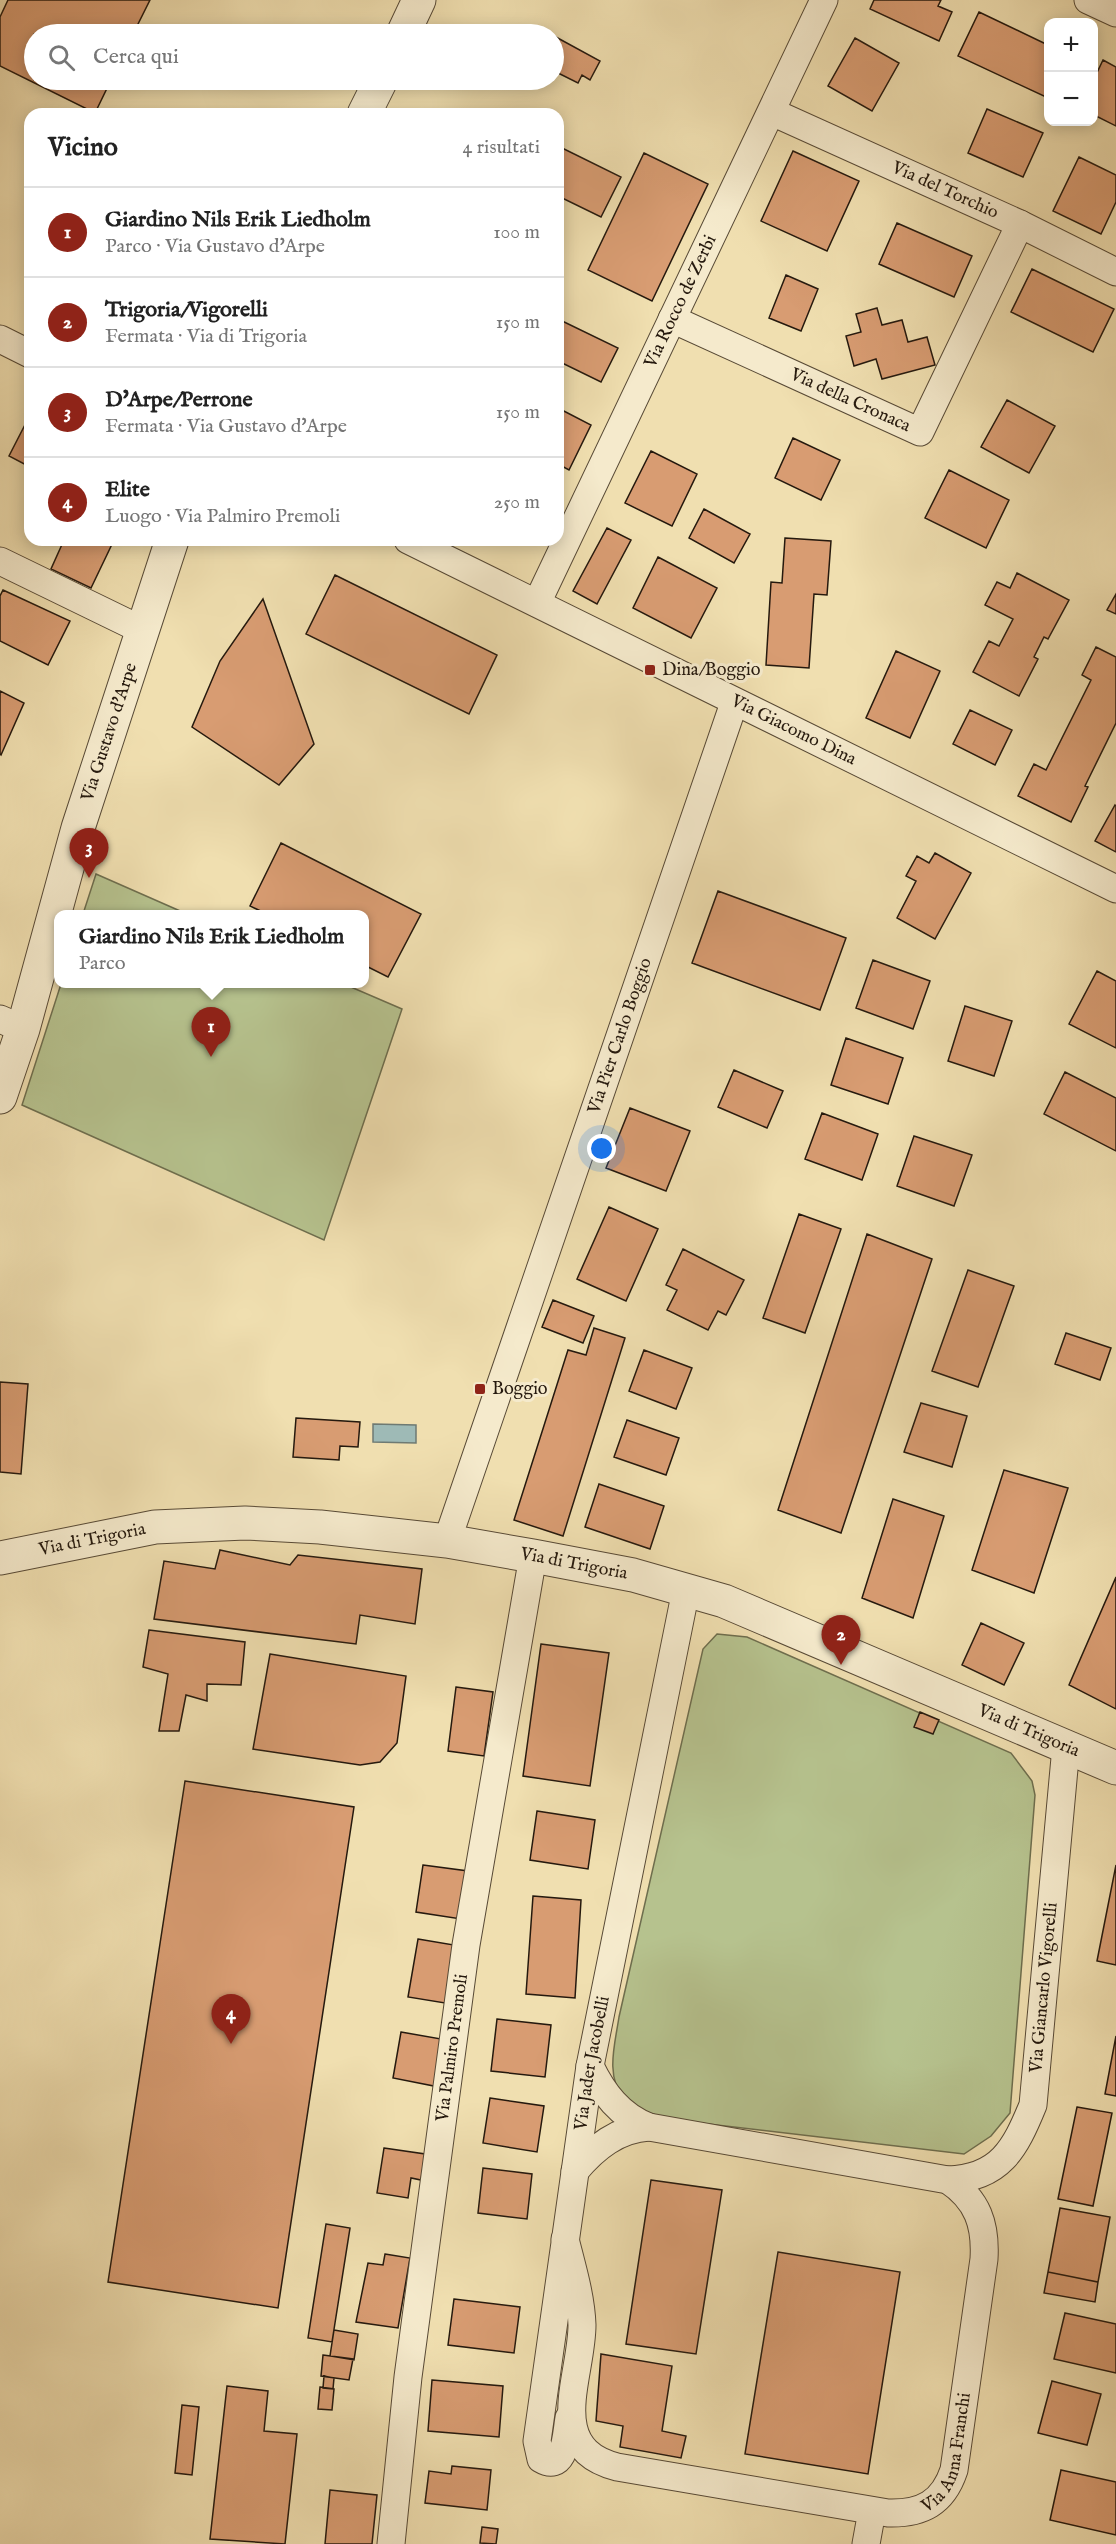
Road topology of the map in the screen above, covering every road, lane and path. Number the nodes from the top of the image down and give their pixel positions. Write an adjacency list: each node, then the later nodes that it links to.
1 (419, 0): 5 (street)
2 (824, 0): 8 (street, Via Rocco de Zerbi)
3 (1088, 0): 4 (street)
4 (1116, 14)
5 (408, 24)
6 (376, 90): 7 (street)
7 (367, 108)
8 (772, 112): 9 (street, Via del Torchio); 11 (street, Via Rocco de Zerbi)
9 (1020, 224): 10 (street, Via del Torchio); 11 (street, Via della Cronaca)
10 (1116, 272)
11 (672, 319): 17 (street, Via Rocco de Zerbi)
12 (0, 339): 13 (street)
13 (24, 351)
14 (170, 546): 18 (street, Via Gustavo d'Arpe)
15 (420, 546): 17 (street, Via Giacomo Dina)
16 (0, 561): 18 (street)
17 (537, 603): 19 (street, Via Giacomo Dina)
18 (142, 630): 21 (street, Via Gustavo d'Arpe)
19 (734, 703): 20 (street, Via Giacomo Dina); 23 (street, Via Pier Carlo Boggio)
20 (1116, 889)
21 (11, 1024): 22 (street, Via Gustavo d'Arpe)
22 (0, 1097)
23 (447, 1541): 24 (street, Via di Trigoria); 25 (street, Via di Trigoria)
24 (533, 1556): 26 (street, Via di Trigoria); 36 (street, Via Palmiro Premoli)
25 (0, 1558)
26 (686, 1590): 27 (street, Via di Trigoria); 29 (street, Via Jader Jacobelli)
27 (1066, 1747): 28 (street, Via di Trigoria); 32 (street, Via Giancarlo Vigorelli)
28 (1116, 1768)
29 (590, 2066): 30 (street); 31 (street, Via Jader Jacobelli)
30 (649, 2127): 31 (street); 32 (street)
31 (575, 2171): 33 (street, Via Jader Jacobelli)
32 (948, 2180): 35 (street, Via Anna Franchi)
33 (565, 2239): 34 (street, Via Anna Franchi); 34 (street, Via Jader Jacobelli)
34 (572, 2399): 35 (street, Via Anna Franchi)
35 (872, 2511): 37 (street)
36 (391, 2544)
37 (866, 2544)

